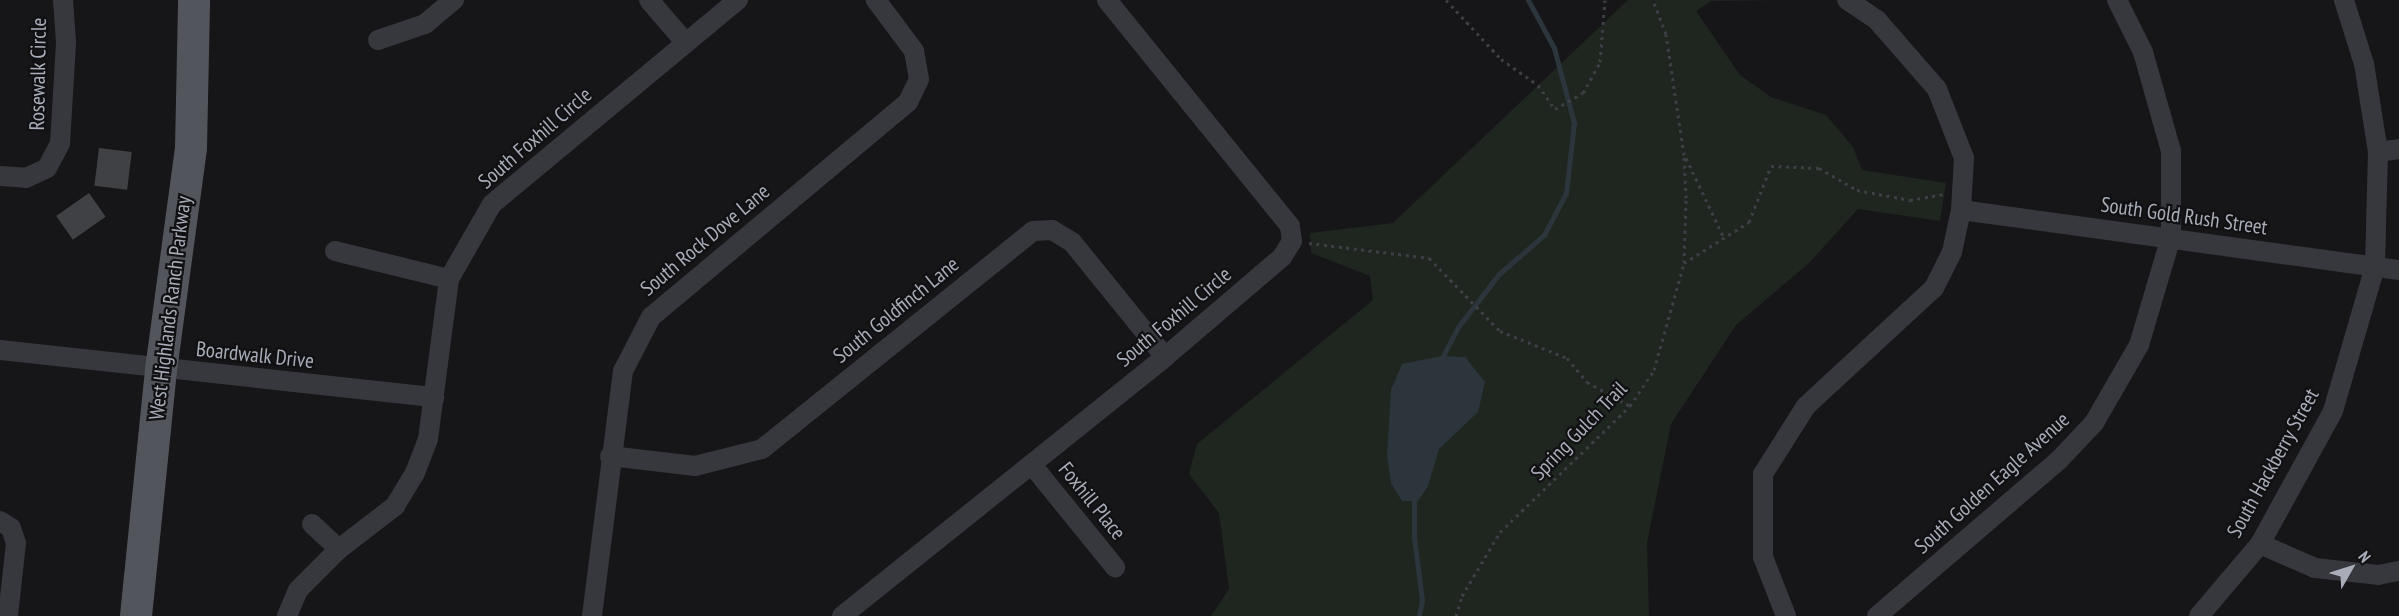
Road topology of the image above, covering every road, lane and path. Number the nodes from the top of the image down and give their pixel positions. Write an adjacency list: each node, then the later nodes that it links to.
1 (63, 0): 19 (street, Rosewalk Circle)
2 (194, 0): 32 (main road, West Highlands Ranch Parkway)
3 (454, 0): 14 (street)
4 (649, 0): 15 (street)
5 (738, 0): 15 (street, South Foxhill Circle)
6 (876, 0): 35 (street, South Rock Dove Lane)
7 (1107, 0): 24 (street)
8 (1446, 0): 9 (path)
9 (1605, 0)
10 (1653, 0): 18 (path, Spring Gulch Trail)
11 (1846, 0): 20 (street)
12 (2117, 0): 22 (street, South Golden Eagle Avenue)
13 (2344, 0): 17 (street, South Hackberry Street)
14 (378, 40)
15 (685, 42): 29 (street, South Foxhill Circle)
16 (2399, 149): 17 (street)
17 (2378, 152): 27 (street, South Hackberry Street)
18 (1684, 155): 23 (path); 26 (path, Spring Gulch Trail)
19 (0, 176)
20 (1962, 191): 21 (street); 23 (path)
21 (1961, 210): 22 (street, South Gold Rush Street); 49 (street)
22 (2171, 237): 27 (street, South Gold Rush Street); 50 (street, South Golden Eagle Avenue)
23 (1724, 238): 26 (path)
24 (1292, 241): 31 (street, South Foxhill Circle); 34 (path)
25 (334, 251): 29 (street)
26 (1684, 263): 34 (path, Spring Gulch Trail)
27 (2374, 266): 28 (street, South Gold Rush Street); 39 (street, South Hackberry Street)
28 (2399, 270)
29 (449, 279): 33 (street, South Foxhill Circle)
30 (0, 350): 32 (street, Boardwalk Drive)
31 (1165, 357): 35 (street, South Goldfinch Lane); 36 (street, South Foxhill Circle)
32 (161, 370): 33 (street, Boardwalk Drive); 44 (main road, West Highlands Ranch Parkway)
33 (434, 397): 40 (street, South Foxhill Circle)
34 (1630, 406): 48 (path, Spring Gulch Trail)
35 (610, 456): 46 (street, South Rock Dove Lane)
36 (1032, 465): 41 (street, Foxhill Place); 47 (street, South Foxhill Circle)
37 (0, 521): 43 (street)
38 (312, 524): 40 (street)
39 (2260, 544): 42 (street); 51 (street, South Hackberry Street)
40 (339, 549): 45 (street, South Foxhill Circle)
41 (1115, 567)
42 (2399, 571)
43 (8, 616)
44 (136, 616)
45 (287, 616)
46 (592, 616)
47 (842, 616)
48 (1456, 616)
49 (1786, 616)
50 (1877, 616)
51 (2199, 616)

